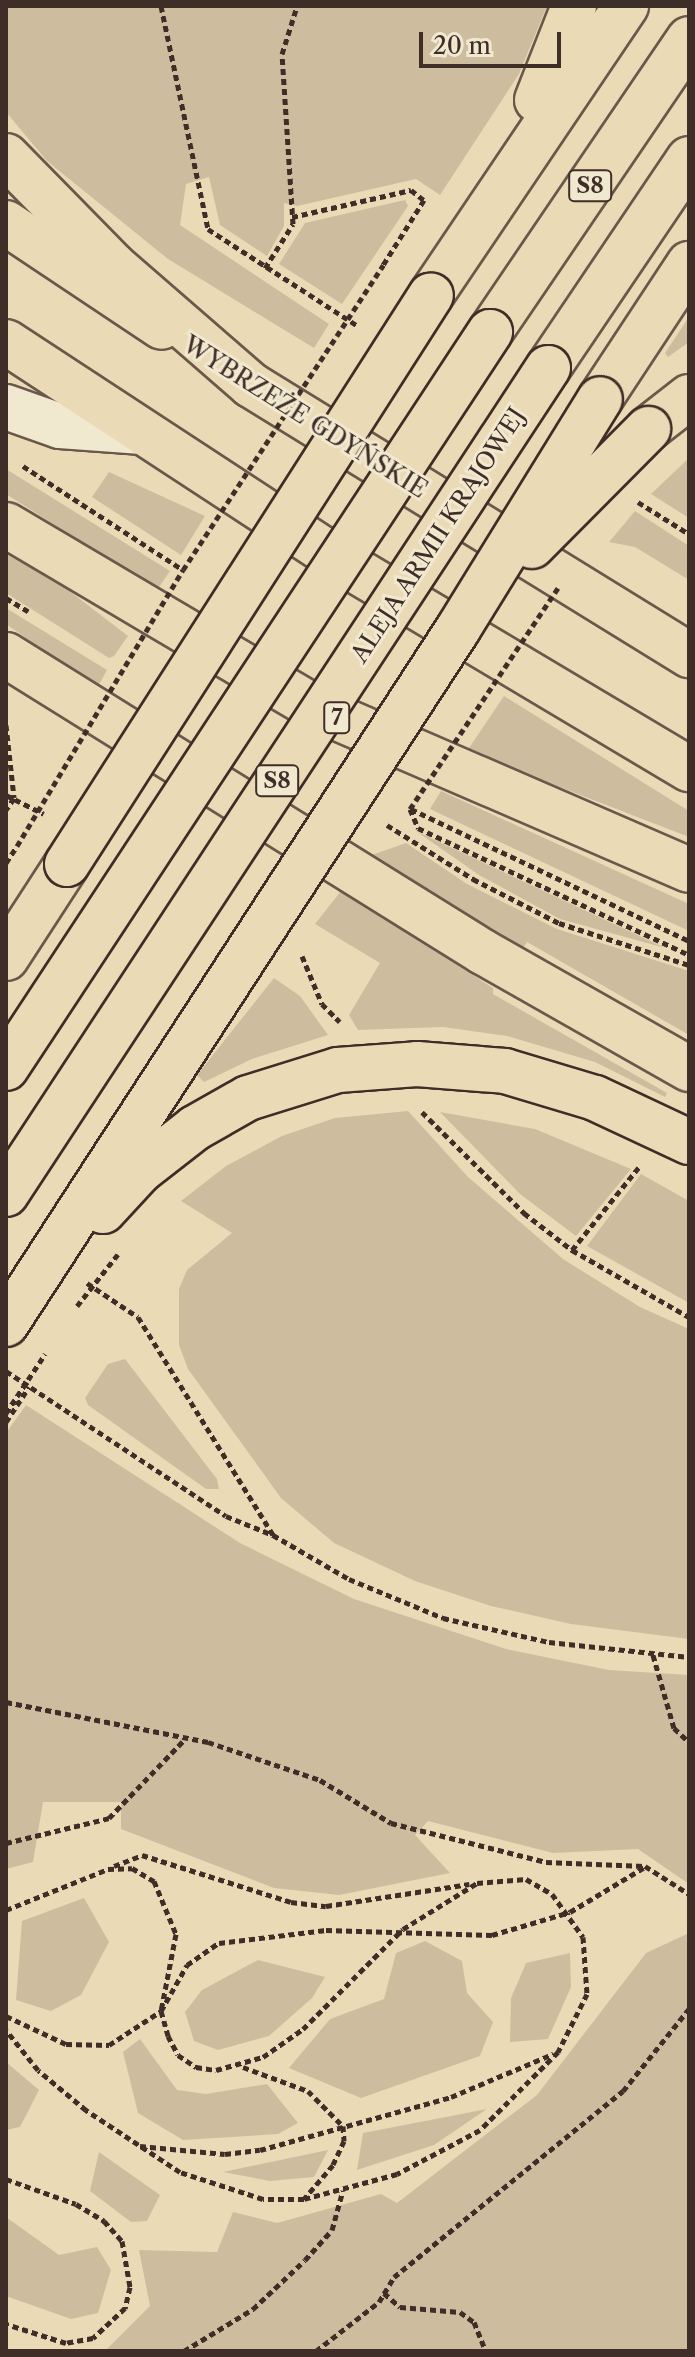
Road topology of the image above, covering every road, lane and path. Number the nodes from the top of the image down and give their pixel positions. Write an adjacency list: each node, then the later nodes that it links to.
1 (161, 6): 5 (path)
2 (297, 6): 9 (path)
3 (574, 6): 13 (main road)
4 (626, 6): 13 (main road)
5 (168, 37)
6 (689, 39): 41 (main road, S8, bridge)
7 (6, 156): 15 (main road)
8 (689, 159): 45 (main road, ALEJA ARMII KRAJOWEJ / S8, bridge)
9 (292, 217): 12 (path); 21 (path, bridge)
10 (6, 223): 15 (main road, WYBRZEŻE GDYŃSKIE)
11 (689, 264): 23 (main road, bridge)
12 (265, 268)
13 (431, 295): 38 (main road, bridge)
14 (6, 342): 18 (main road)
15 (251, 385): 25 (main road, WYBRZEŻE GDYŃSKIE)
16 (689, 397): 23 (main road, bridge)
17 (6, 407): 18 (lane)
18 (139, 432): 27 (main road)
19 (18, 462): 21 (path)
20 (6, 525): 34 (main road, 7)
21 (183, 570): 33 (path, bridge)
22 (564, 579): 30 (path, bridge)
23 (458, 629): 51 (main road, bridge)
24 (6, 655): 40 (main road)
25 (689, 655)
26 (6, 725): 29 (path)
27 (689, 769)
28 (6, 795): 29 (path)
29 (14, 798): 31 (path); 32 (path)
30 (410, 809): 35 (path); 37 (path)
31 (6, 810)
32 (55, 820)
33 (6, 863)
34 (689, 870)
35 (689, 941)
36 (290, 949): 39 (path)
37 (689, 955)
38 (6, 958)
39 (343, 1026)
40 (684, 1066)
41 (6, 1068)
42 (414, 1103): 47 (path)
43 (689, 1142): 51 (main road, bridge)
44 (630, 1157): 47 (path)
45 (6, 1194)
46 (122, 1249): 49 (path, bridge)
47 (572, 1250): 50 (path)
48 (85, 1282): 57 (path)
49 (70, 1317)
50 (689, 1317)
51 (6, 1325)
52 (47, 1351): 55 (path, bridge)
53 (6, 1371): 54 (path)
54 (29, 1387): 56 (path); 57 (path)
55 (6, 1413)
56 (6, 1422)
57 (273, 1535): 58 (path)
58 (653, 1655): 59 (path); 62 (path)
59 (689, 1657)
60 (6, 1702): 61 (path)
61 (186, 1738): 63 (path); 64 (path)
62 (689, 1742)
63 (6, 1843)
64 (645, 1866): 67 (path); 69 (path)
65 (108, 1869): 66 (path); 68 (path); 72 (path)
66 (477, 1883): 69 (path); 70 (path)
67 (689, 1894)
68 (6, 1910)
69 (570, 1912): 70 (path); 75 (path)
70 (403, 1929): 72 (path); 76 (path)
71 (689, 2009): 82 (path)
72 (161, 2011): 73 (path); 76 (path)
73 (6, 2016)
74 (6, 2030): 78 (path)
75 (558, 2052): 77 (path); 80 (path)
76 (242, 2067): 77 (path)
77 (343, 2126): 78 (path); 81 (path)
78 (138, 2146): 81 (path)
79 (6, 2179): 83 (path)
80 (343, 2190): 81 (path); 84 (path)
81 (304, 2199)
82 (384, 2293): 85 (path); 86 (path)
83 (6, 2324)
84 (184, 2351)
85 (316, 2351)
86 (486, 2351)

